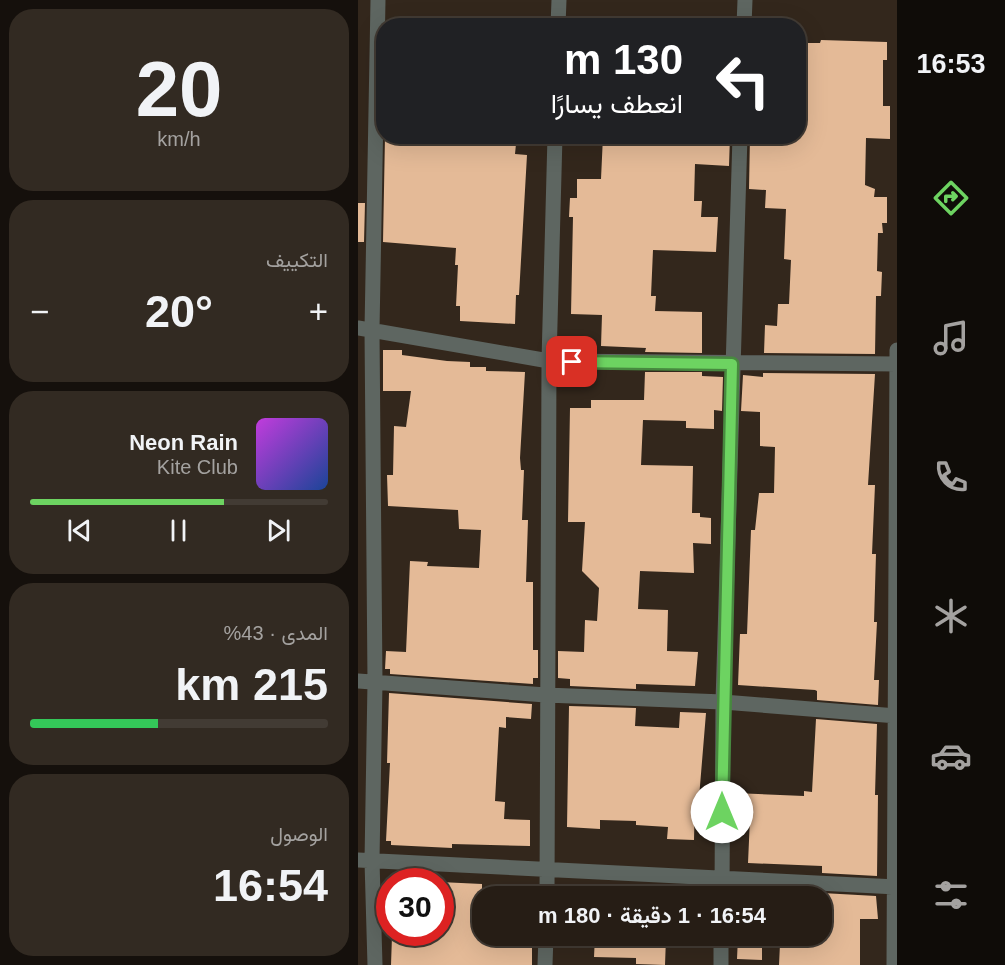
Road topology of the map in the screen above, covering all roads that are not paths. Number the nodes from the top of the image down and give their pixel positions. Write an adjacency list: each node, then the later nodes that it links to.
1 (378, 0): 4 (street)
2 (559, 0): 5 (street)
3 (745, 0): 6 (street)
4 (377, 18)
5 (558, 18)
6 (744, 18)
7 (376, 51): 10 (street)
8 (555, 144): 12 (street)
9 (740, 144): 13 (street)
10 (365, 329): 12 (street); 16 (street)
11 (896, 350): 14 (street)
12 (549, 361): 13 (street); 17 (street)
13 (732, 364): 14 (street); 18 (street)
14 (896, 364): 19 (street)
15 (358, 681): 16 (street)
16 (375, 682): 17 (street); 20 (street)
17 (546, 695): 18 (street); 21 (street)
18 (723, 702): 19 (street); 22 (street)
19 (896, 716): 25 (street)
20 (365, 860): 21 (street); 28 (street)
21 (548, 870): 22 (street); 23 (street)
22 (722, 879): 24 (street); 25 (street)
23 (547, 886)
24 (722, 886)
25 (895, 887): 31 (street)
26 (546, 946): 29 (street)
27 (721, 946): 30 (street)
28 (375, 965)
29 (546, 965)
30 (721, 965)
31 (894, 965)

